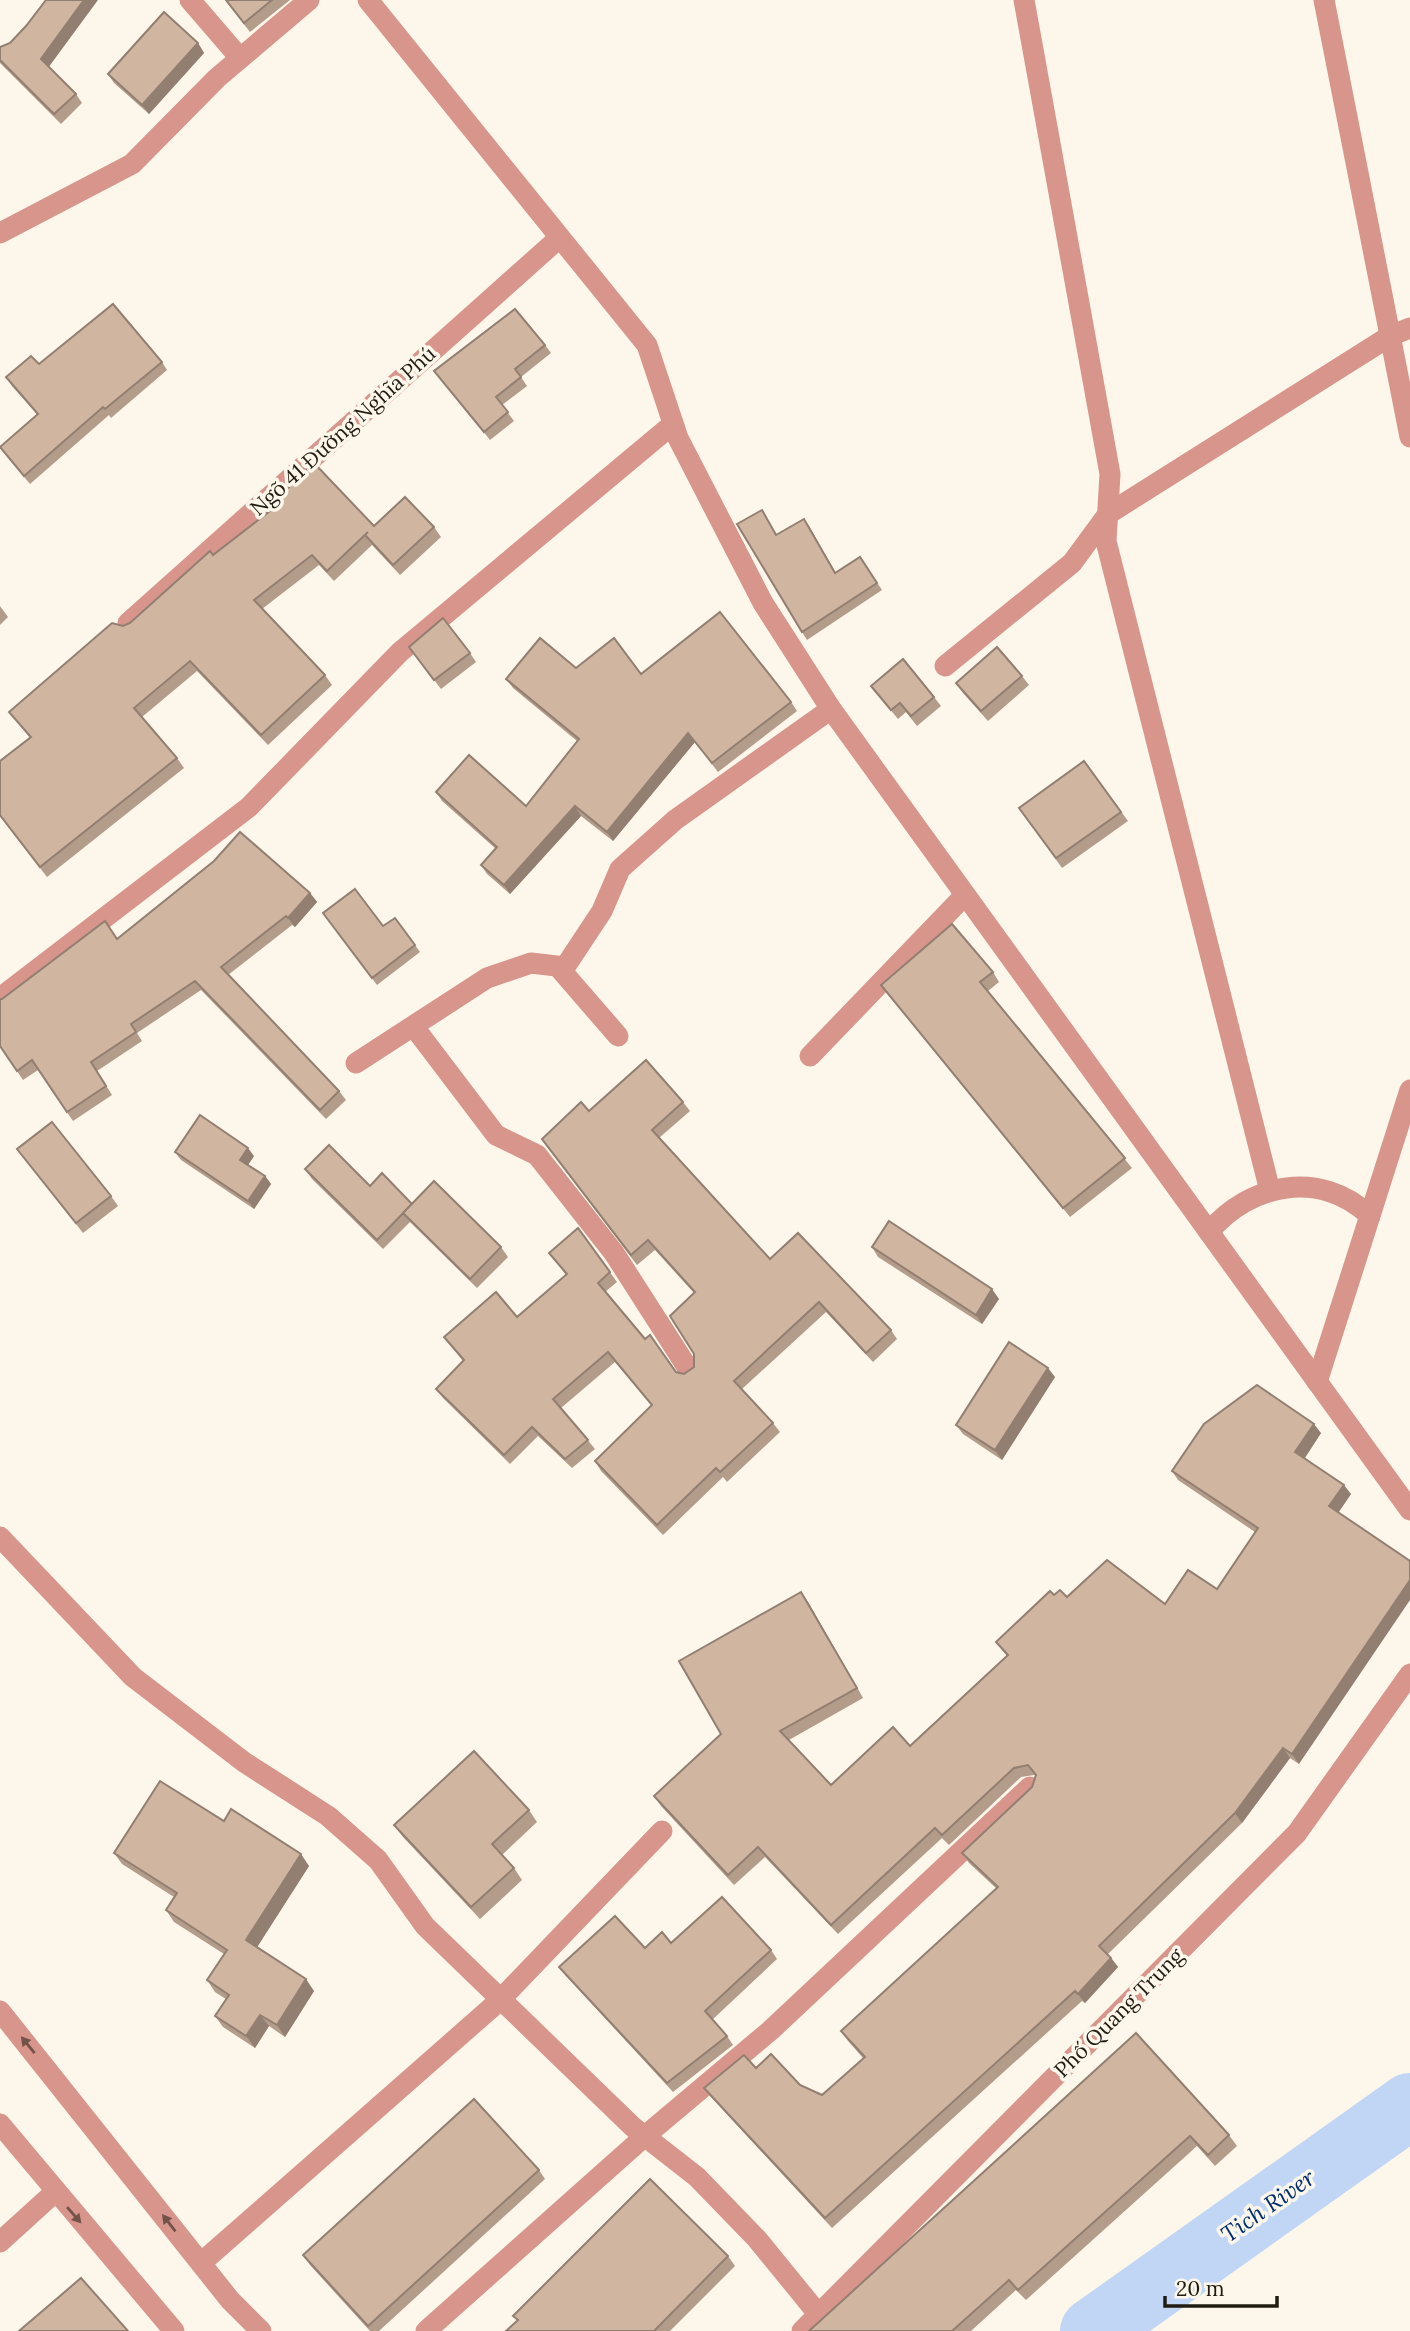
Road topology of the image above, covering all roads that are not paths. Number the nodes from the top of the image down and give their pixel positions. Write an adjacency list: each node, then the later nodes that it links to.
1 (190, 0): 6 (street)
2 (309, 0): 6 (street)
3 (368, 0): 8 (street)
4 (1024, 0): 12 (street)
5 (1324, 0): 9 (street)
6 (240, 58): 7 (street)
7 (0, 233)
8 (558, 239): 10 (street); 13 (street, Ngõ 41 Đường Nghĩa Phú)
9 (1400, 332): 11 (street); 12 (street)
10 (673, 424): 15 (street); 18 (street)
11 (1410, 437)
12 (1108, 514): 14 (street); 24 (street)
13 (128, 623)
14 (945, 666)
15 (831, 709): 16 (street); 17 (street)
16 (965, 895): 21 (street); 26 (street)
17 (560, 969): 19 (street); 20 (street)
18 (0, 998)
19 (414, 1027): 22 (street); 27 (street)
20 (618, 1036)
21 (810, 1056)
22 (356, 1063)
23 (1410, 1090): 25 (street)
24 (1270, 1191): 25 (street); 26 (street)
25 (1370, 1216): 28 (street)
26 (1209, 1232): 28 (street)
27 (689, 1370)
28 (1317, 1382): 29 (street)
29 (1410, 1510)
30 (0, 1537): 34 (street)
31 (1410, 1674): 41 (street, Phố Quang Trung)
32 (1030, 1787): 37 (street)
33 (662, 1831): 34 (street)
34 (499, 2001): 37 (street); 40 (street)
35 (0, 2011): 40 (street, one-way to 35)
36 (0, 2124): 38 (street)
37 (645, 2136): 41 (street); 44 (street)
38 (55, 2192): 39 (street); 42 (street, one-way to 42)
39 (0, 2242)
40 (201, 2263): 43 (street)
41 (820, 2315): 45 (street, Phố Quang Trung)
42 (174, 2331)
43 (261, 2331)
44 (426, 2331)
45 (802, 2331)

